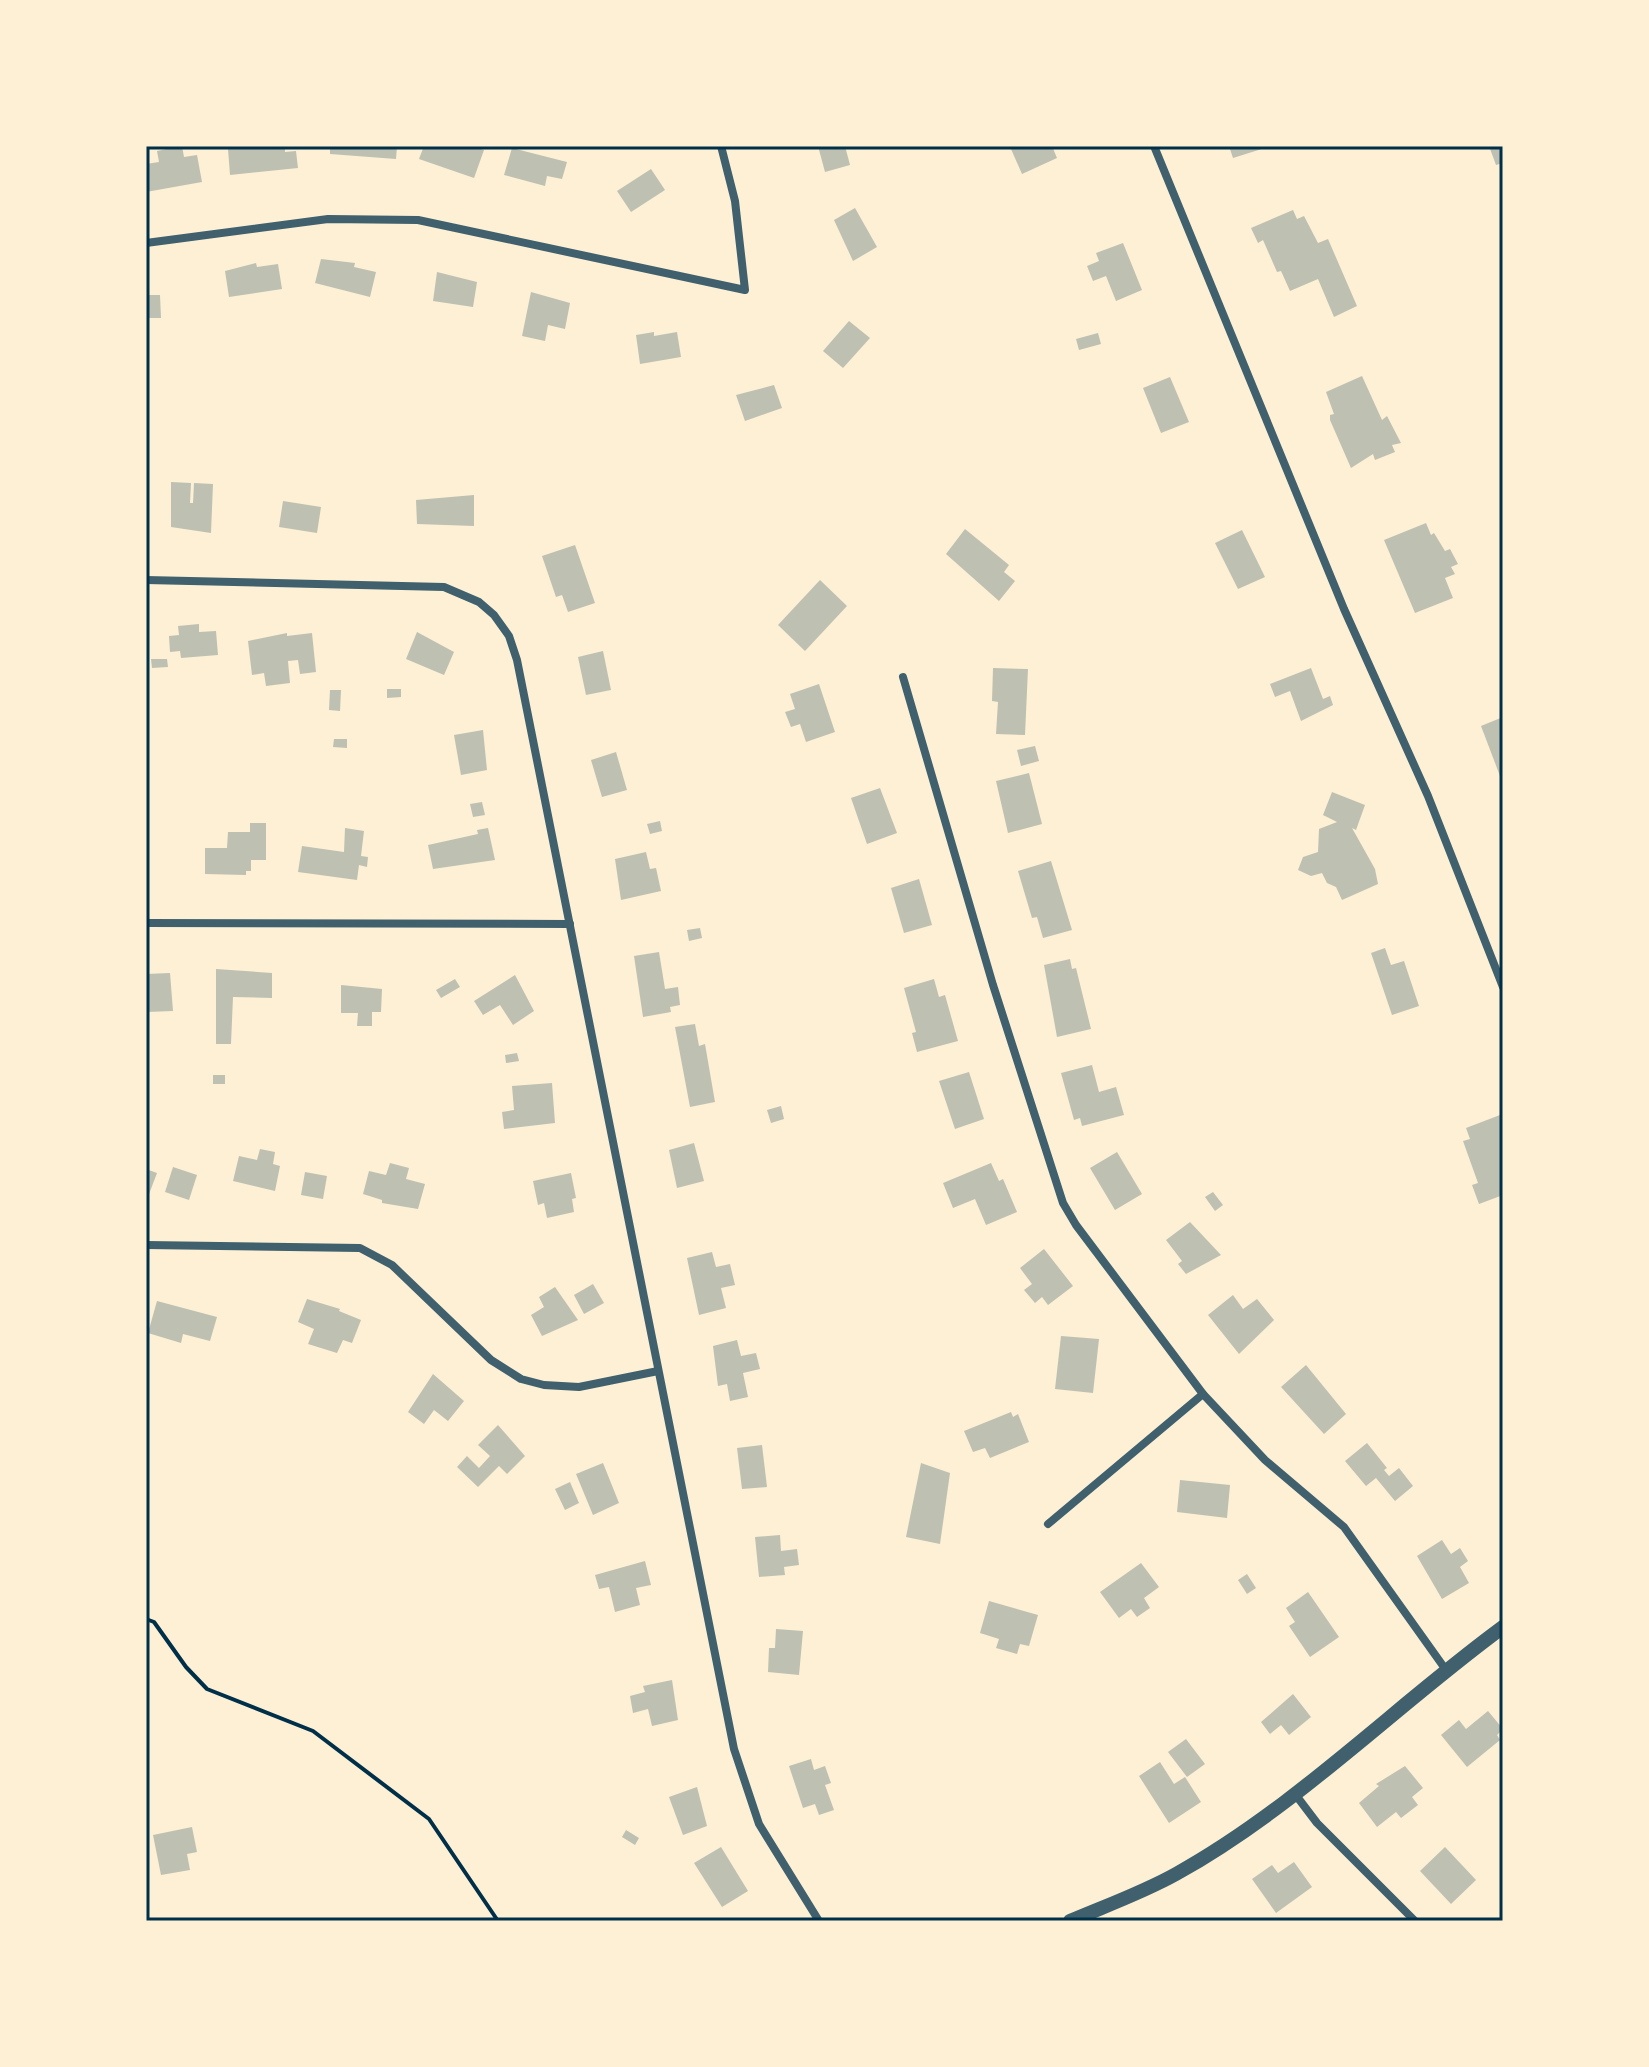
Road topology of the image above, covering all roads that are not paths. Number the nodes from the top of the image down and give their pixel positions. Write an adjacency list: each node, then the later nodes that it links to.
1 (721, 146): 3 (street)
2 (1154, 146): 8 (street)
3 (146, 243)
4 (146, 580): 7 (street)
5 (903, 677): 11 (street)
6 (146, 923): 7 (street)
7 (570, 924): 10 (street)
8 (1503, 987)
9 (146, 1245): 10 (street)
10 (658, 1371): 16 (street)
11 (1203, 1394): 12 (street); 14 (street)
12 (1048, 1524)
13 (1503, 1627): 14 (street)
14 (1446, 1670): 15 (street)
15 (1294, 1793): 17 (street); 18 (street)
16 (819, 1921)
17 (1070, 1921)
18 (1415, 1921)

